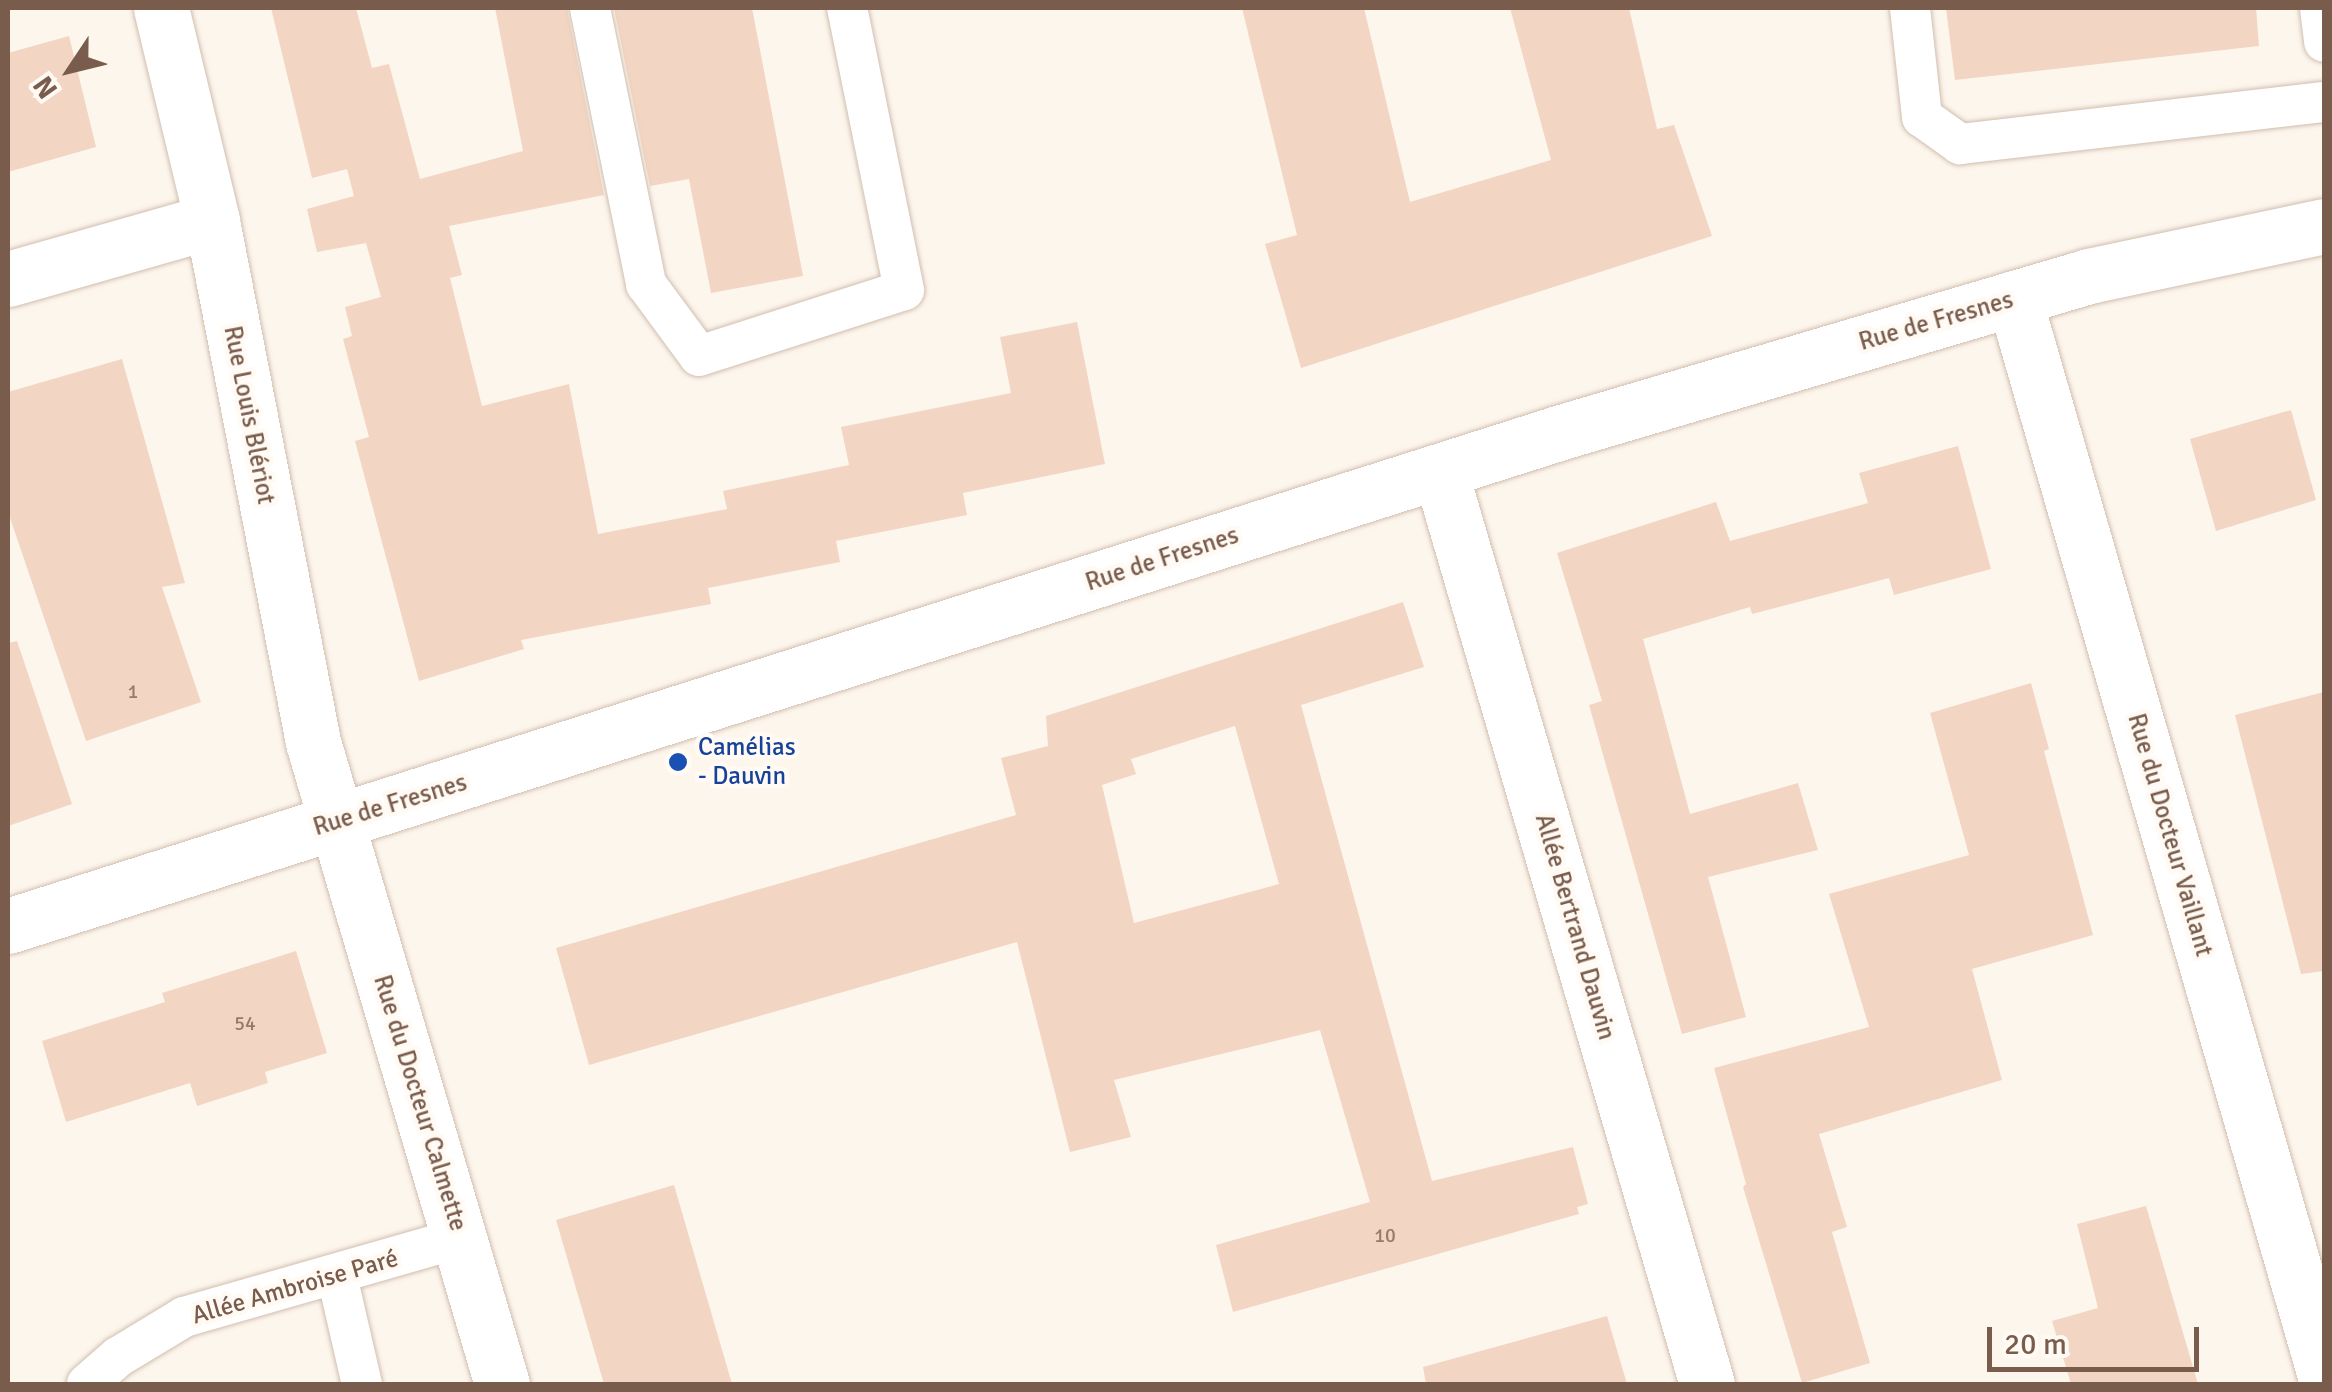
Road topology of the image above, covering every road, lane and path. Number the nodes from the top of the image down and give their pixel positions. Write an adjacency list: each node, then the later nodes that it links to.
1 (161, 8): 8 (street, Rue Louis Blériot)
2 (590, 8): 3 (lane)
3 (847, 8)
4 (1910, 8): 7 (lane)
5 (2320, 8): 6 (lane)
6 (2324, 42)
7 (2324, 102)
8 (212, 221): 10 (street); 13 (street, Rue Louis Blériot)
9 (2324, 226): 11 (street, Rue de Fresnes)
10 (8, 279)
11 (2014, 298): 12 (street, Rue de Fresnes); 16 (street, Rue du Docteur Vaillant)
12 (1440, 470): 13 (street, Rue de Fresnes); 22 (street, Allée Bertrand Dauvin)
13 (336, 822): 14 (street, Rue de Fresnes); 15 (street, Rue du Docteur Calmette)
14 (8, 926)
15 (460, 1238): 17 (lane, Allée Ambroise Paré); 21 (street, Rue du Docteur Calmette)
16 (2310, 1263): 18 (street, Rue du Docteur Vaillant)
17 (336, 1276): 19 (lane, Allée Ambroise Paré); 20 (lane)
18 (2324, 1372)
19 (87, 1384)
20 (362, 1384)
21 (502, 1384)
22 (1707, 1384)

